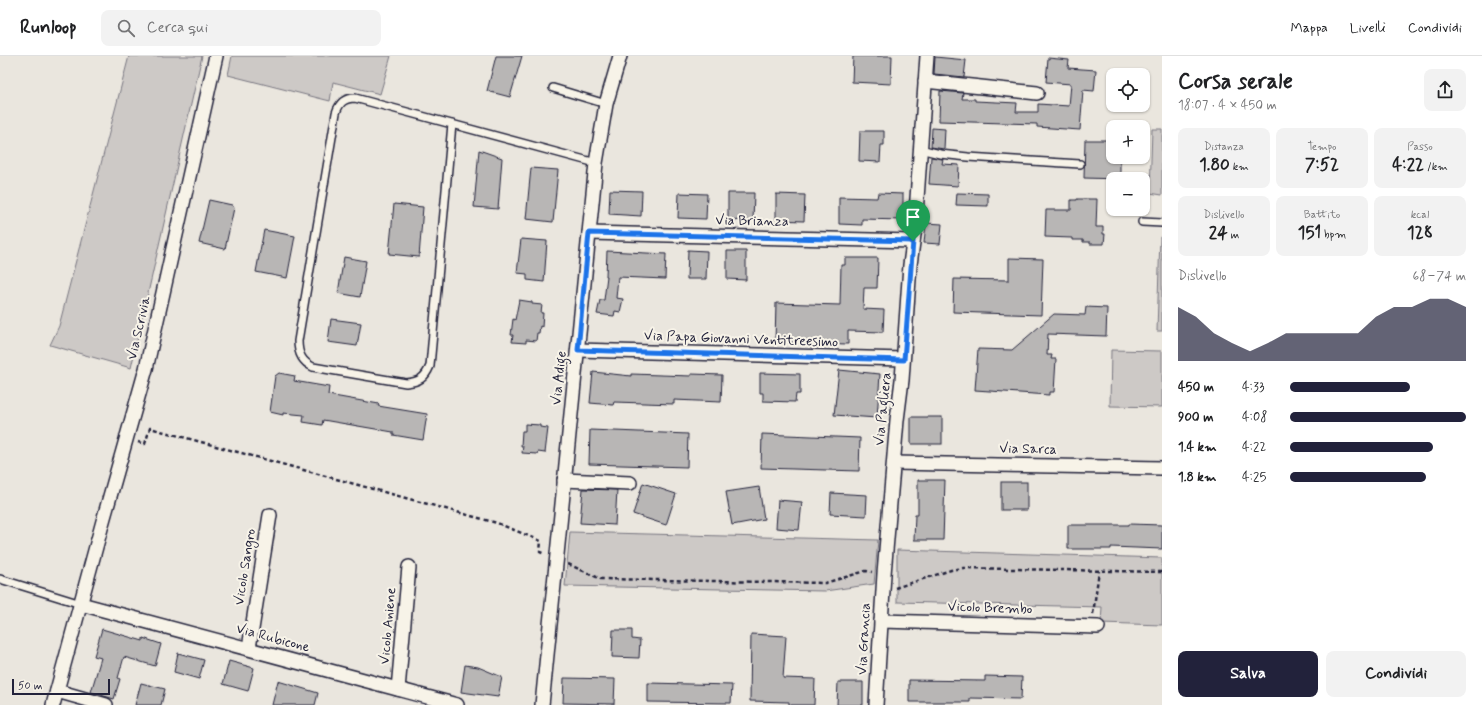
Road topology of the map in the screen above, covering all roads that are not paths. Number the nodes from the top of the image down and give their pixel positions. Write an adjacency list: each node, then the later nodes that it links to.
1 (216, 56): 26 (street, Via Scrivia)
2 (620, 56): 7 (street, Via Adige)
3 (927, 56): 4 (street, Via Pagliera)
4 (925, 81): 6 (street); 9 (street, Via Pagliera)
5 (553, 88): 7 (lane)
6 (1038, 93)
7 (606, 104): 10 (street, Via Adige)
8 (452, 124): 8 (lane); 10 (lane)
9 (920, 149): 11 (lane); 15 (street, Via Pagliera)
10 (596, 164): 14 (street, Via Adige)
11 (1080, 164)
12 (1142, 222): 13 (lane)
13 (1162, 223)
14 (589, 233): 15 (street, Via Brianza); 16 (street, Via Adige)
15 (913, 241): 17 (street, Via Pagliera)
16 (578, 350): 17 (street, Via Papa Giovanni Ventitreesimo); 20 (street, Via Adige)
17 (904, 360): 18 (street, Via Pagliera)
18 (894, 463): 19 (street, Via Sarca); 24 (street, Via Pagliera)
19 (1162, 468)
20 (564, 480): 21 (street); 35 (street, Via Adige)
21 (630, 483)
22 (270, 516): 29 (street, Vicolo Sangro)
23 (410, 567): 30 (street, Vicolo Aniene)
24 (880, 573): 27 (street, Via Grancia)
25 (0, 580): 26 (lane)
26 (81, 604): 29 (street, Via Rubicone); 31 (street, Via Scrivia)
27 (881, 621): 28 (street, Vicolo Brembo); 36 (street, Via Grancia)
28 (1095, 627)
29 (249, 648): 30 (street, Via Rubicone)
30 (398, 689): 34 (street, Via Rubicone)
31 (57, 691): 32 (street, Via Scrivia); 33 (street)
32 (53, 705)
33 (106, 705)
34 (457, 705)
35 (542, 705)
36 (876, 705)

